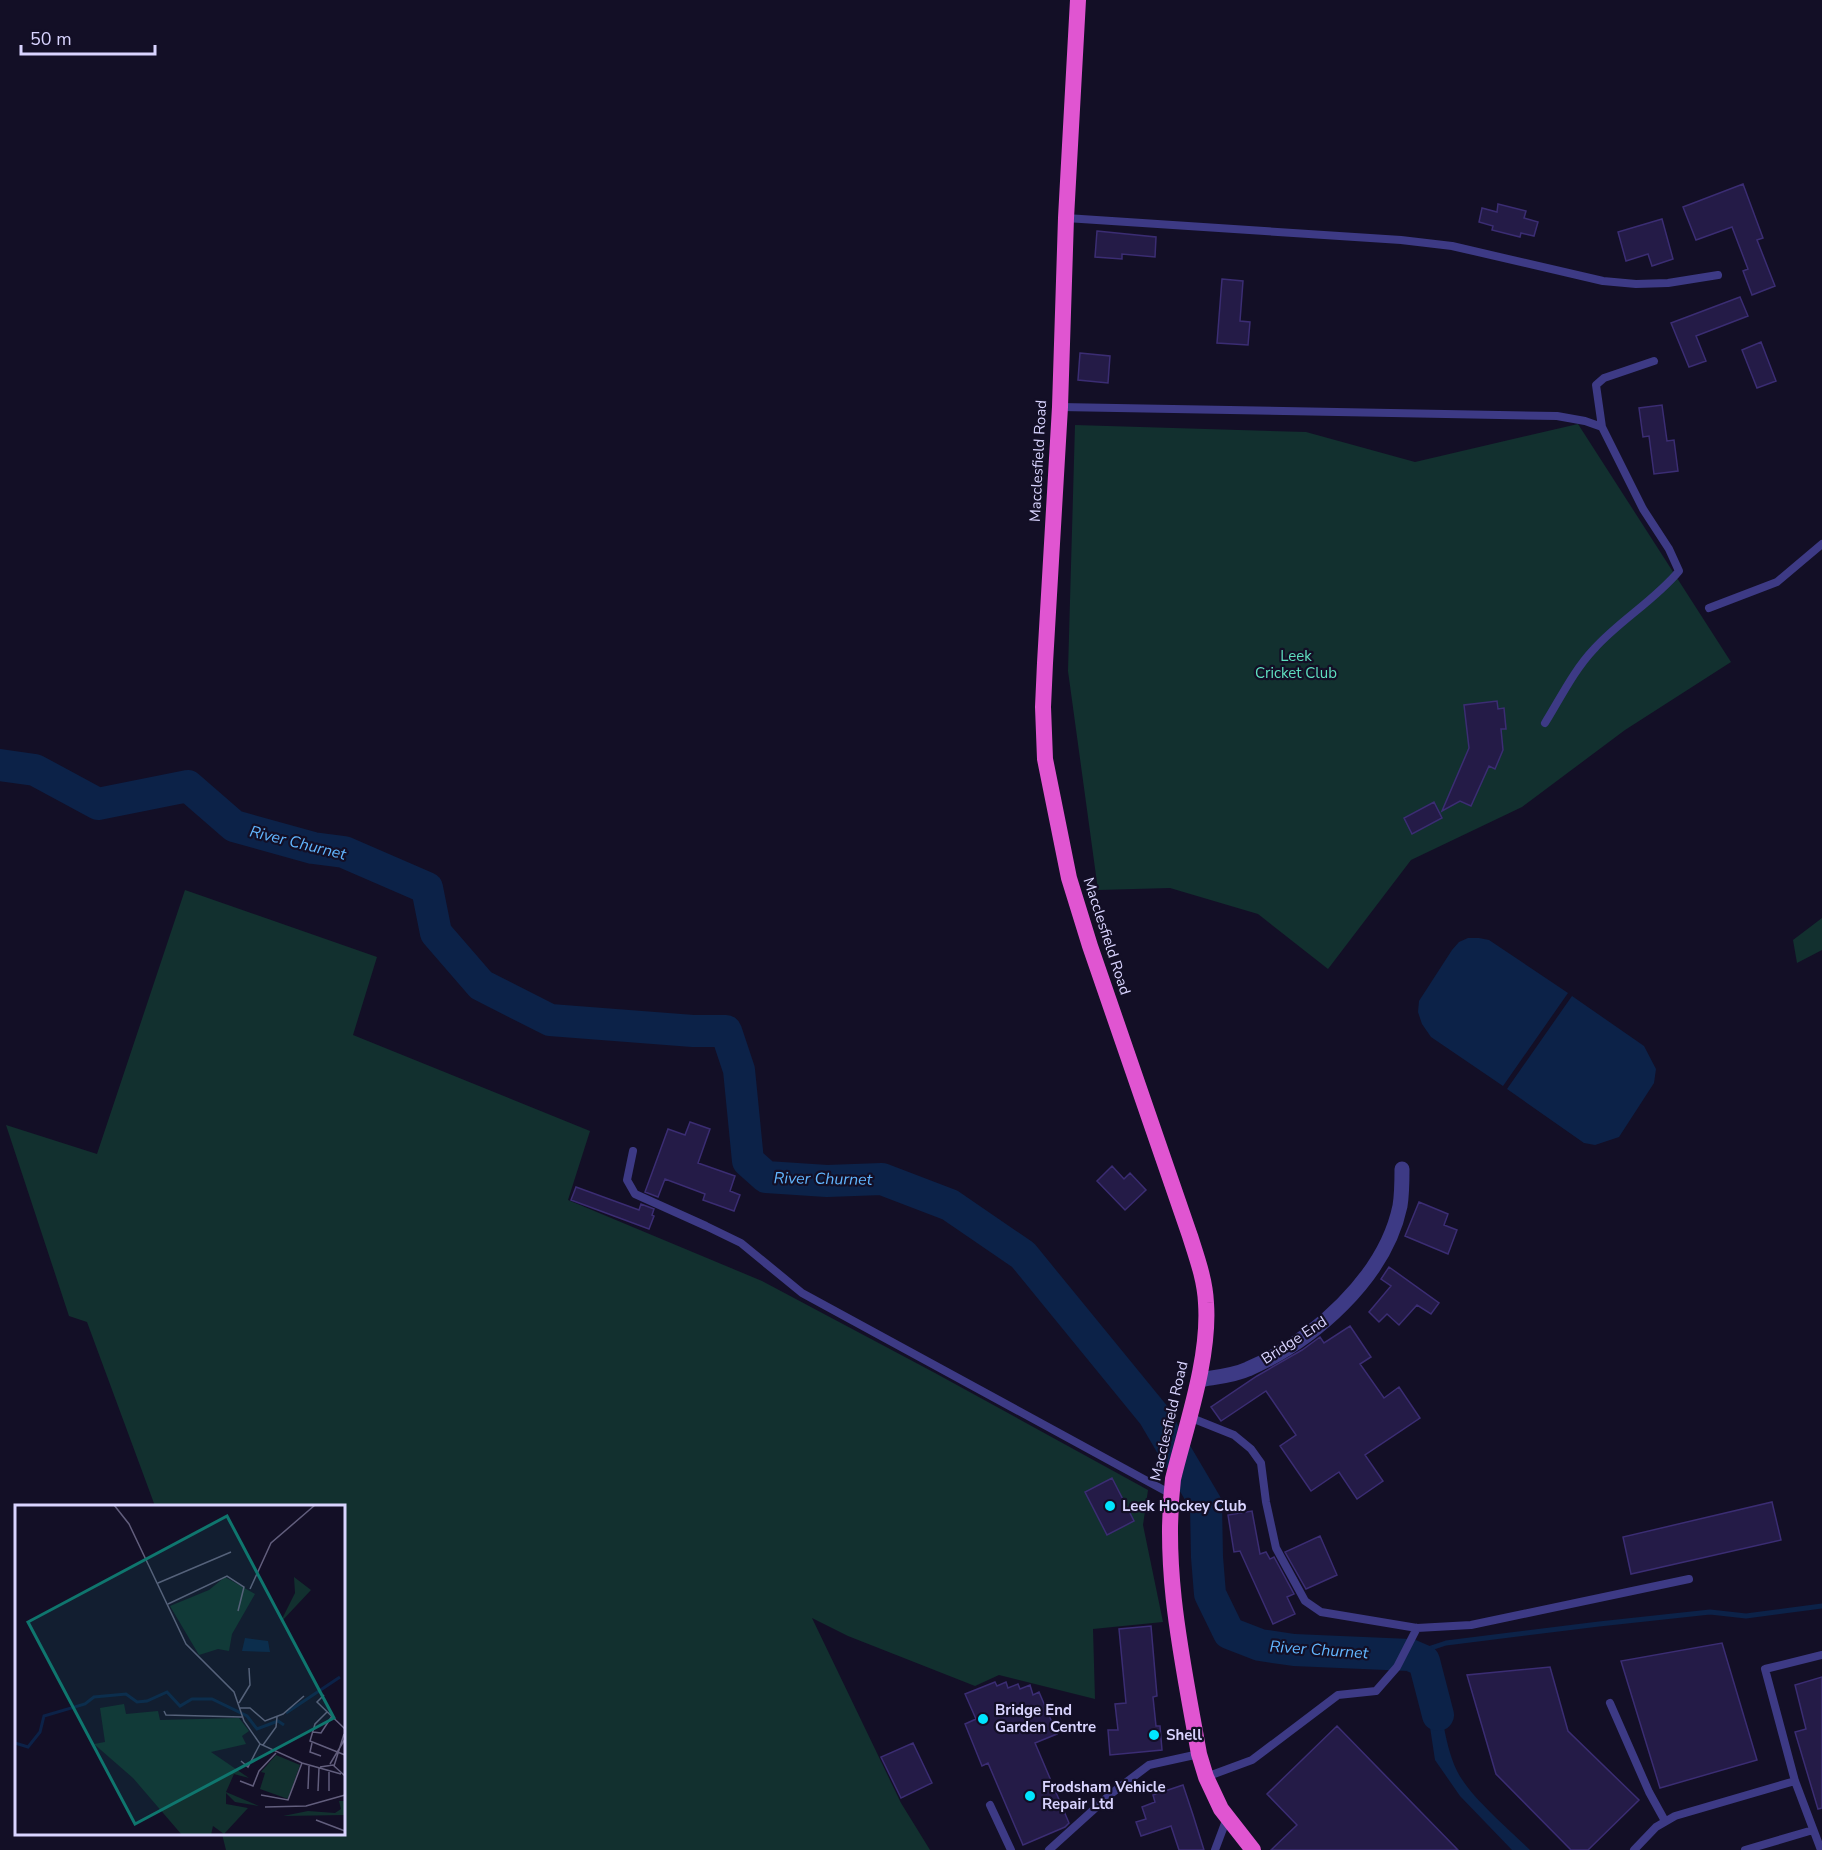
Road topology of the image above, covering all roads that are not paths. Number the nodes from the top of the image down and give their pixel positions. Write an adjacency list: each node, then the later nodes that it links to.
1 (1078, 0): 2 (highway, Macclesfield Road)
2 (1066, 218): 3 (lane); 5 (highway, Macclesfield Road)
3 (1719, 275)
4 (1654, 361): 6 (lane)
5 (1060, 407): 6 (lane); 12 (highway, Macclesfield Road)
6 (1602, 427): 9 (lane)
7 (1822, 544): 8 (lane)
8 (1709, 608)
9 (1545, 723)
10 (633, 1151): 14 (lane)
11 (1402, 1169): 12 (street, Bridge End)
12 (1198, 1380): 13 (highway, Macclesfield Road)
13 (1187, 1423): 14 (highway, Macclesfield Road); 16 (lane)
14 (1172, 1487): 19 (highway, Macclesfield Road)
15 (1689, 1579): 16 (lane)
16 (1417, 1628): 20 (lane)
17 (1822, 1655): 21 (lane)
18 (1610, 1703): 24 (lane)
19 (1199, 1754): 20 (highway, Macclesfield Road); 27 (lane)
20 (1206, 1777): 23 (highway, Macclesfield Road)
21 (1795, 1781): 24 (lane); 25 (lane)
22 (990, 1805): 26 (lane)
23 (1227, 1818): 28 (lane); 29 (highway, Macclesfield Road)
24 (1665, 1821): 30 (lane)
25 (1813, 1830): 31 (lane); 32 (lane)
26 (1011, 1850)
27 (1049, 1850)
28 (1215, 1850)
29 (1253, 1850)
30 (1634, 1850)
31 (1745, 1850)
32 (1821, 1850)

